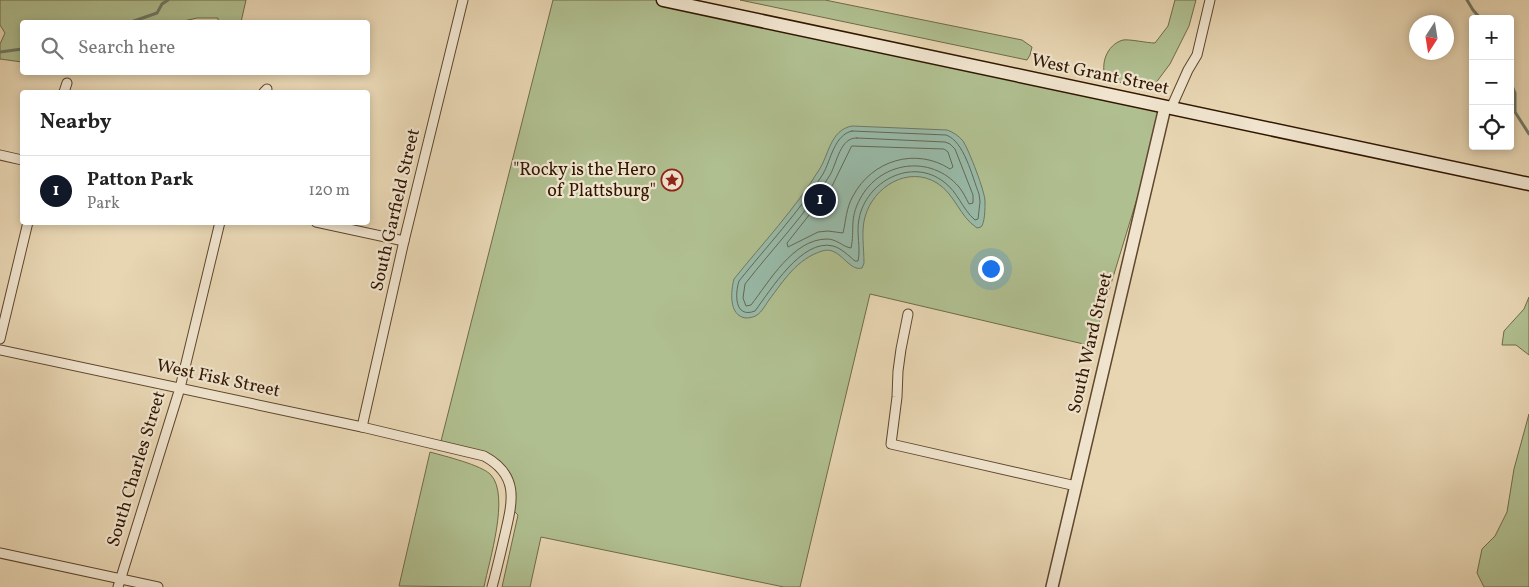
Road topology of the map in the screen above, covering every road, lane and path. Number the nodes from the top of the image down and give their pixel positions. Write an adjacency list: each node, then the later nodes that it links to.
1 (463, 0): 11 (street, South Garfield Street)
2 (663, 0): 4 (main road, West Grant Street)
3 (1210, 0): 4 (street)
4 (1168, 108): 7 (main road, West Grant Street); 17 (street, South Ward Street)
5 (0, 155): 6 (street)
6 (20, 160)
7 (1529, 184)
8 (27, 225): 13 (street)
9 (219, 225): 15 (street, South Charles Street)
10 (330, 225): 11 (street)
11 (404, 241): 16 (street, South Garfield Street)
12 (908, 314): 17 (street)
13 (0, 339)
14 (0, 350): 15 (street, West Fisk Street)
15 (180, 388): 16 (street, West Fisk Street); 19 (street, South Charles Street)
16 (362, 427): 21 (street, West Fisk Street)
17 (1076, 486): 22 (street, South Ward Street)
18 (0, 553): 19 (street)
19 (119, 583): 20 (street)
20 (158, 587)
21 (492, 587)
22 (1052, 587)

